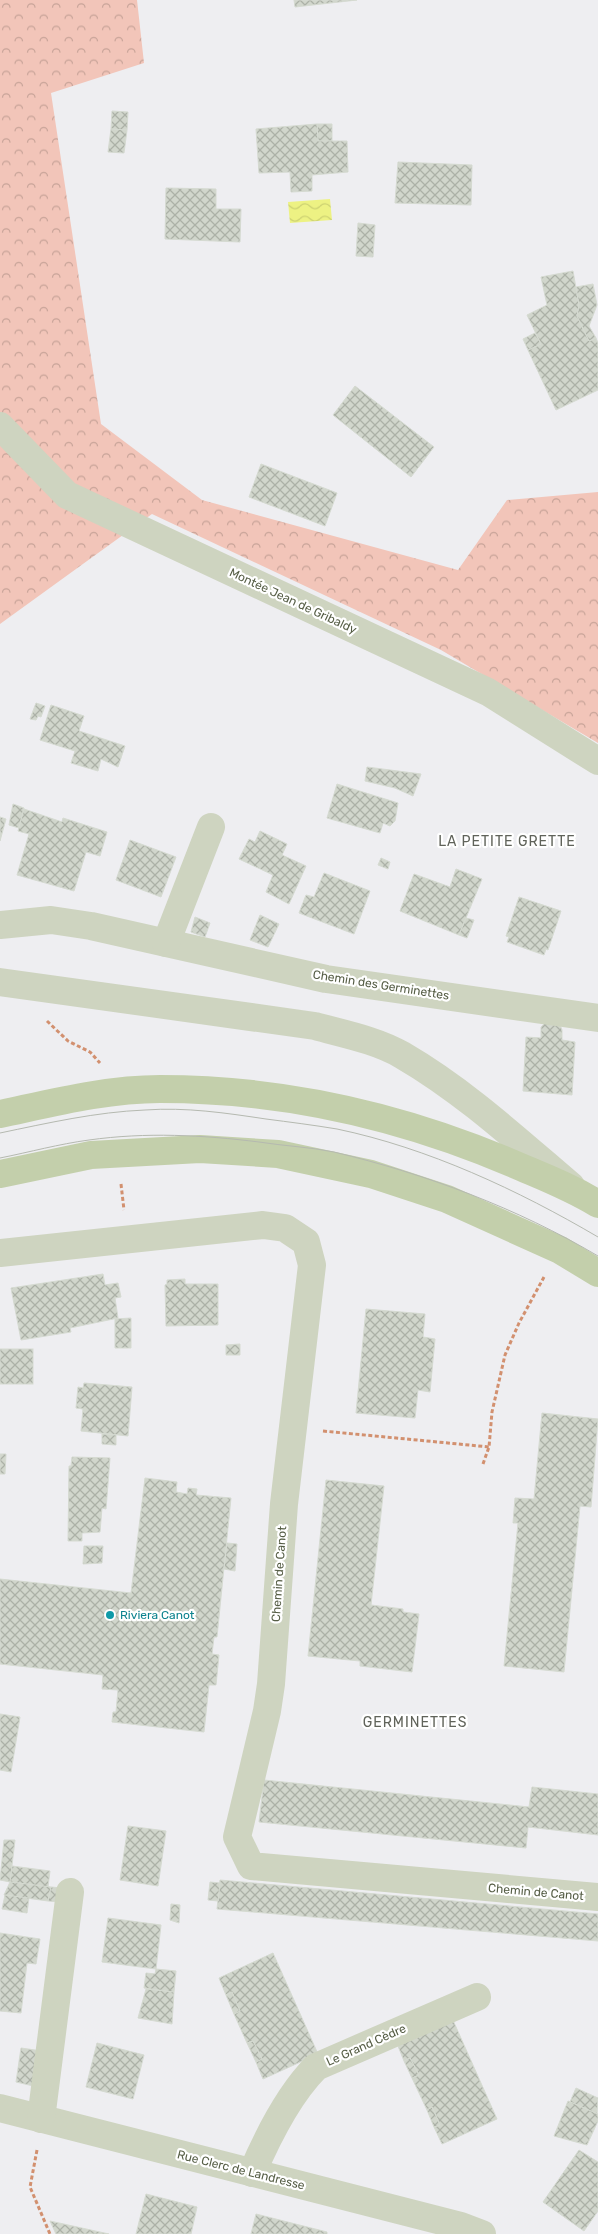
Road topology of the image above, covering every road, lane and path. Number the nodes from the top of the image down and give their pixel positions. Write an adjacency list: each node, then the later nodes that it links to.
1 (0, 426): 2 (street, Montée Jean de Gribaldy)
2 (598, 761)
3 (210, 828): 5 (street)
4 (0, 926): 5 (street, Chemin des Germinettes)
5 (166, 943): 8 (street, Chemin des Germinettes)
6 (0, 982): 13 (street)
7 (43, 1015): 9 (path)
8 (598, 1018)
9 (101, 1067)
10 (0, 1114): 13 (main road)
11 (0, 1174): 16 (main road)
12 (121, 1179): 14 (path)
13 (589, 1198)
14 (128, 1240): 15 (street, Chemin de Canot); 18 (street, Chemin de Canot)
15 (0, 1253)
16 (598, 1273)
17 (546, 1275): 19 (path)
18 (293, 1428): 19 (path); 22 (street, Chemin de Canot)
19 (489, 1447): 20 (path)
20 (483, 1464)
21 (70, 1892): 25 (street)
22 (598, 1897)
23 (476, 1997): 27 (street, Le Grand Cèdre)
24 (0, 2108): 25 (street, Rue Clerc de Landresse)
25 (41, 2119): 27 (street, Rue Clerc de Landresse)
26 (35, 2160): 28 (path)
27 (252, 2173): 29 (street, Rue Clerc de Landresse)
28 (50, 2234)
29 (482, 2234)

